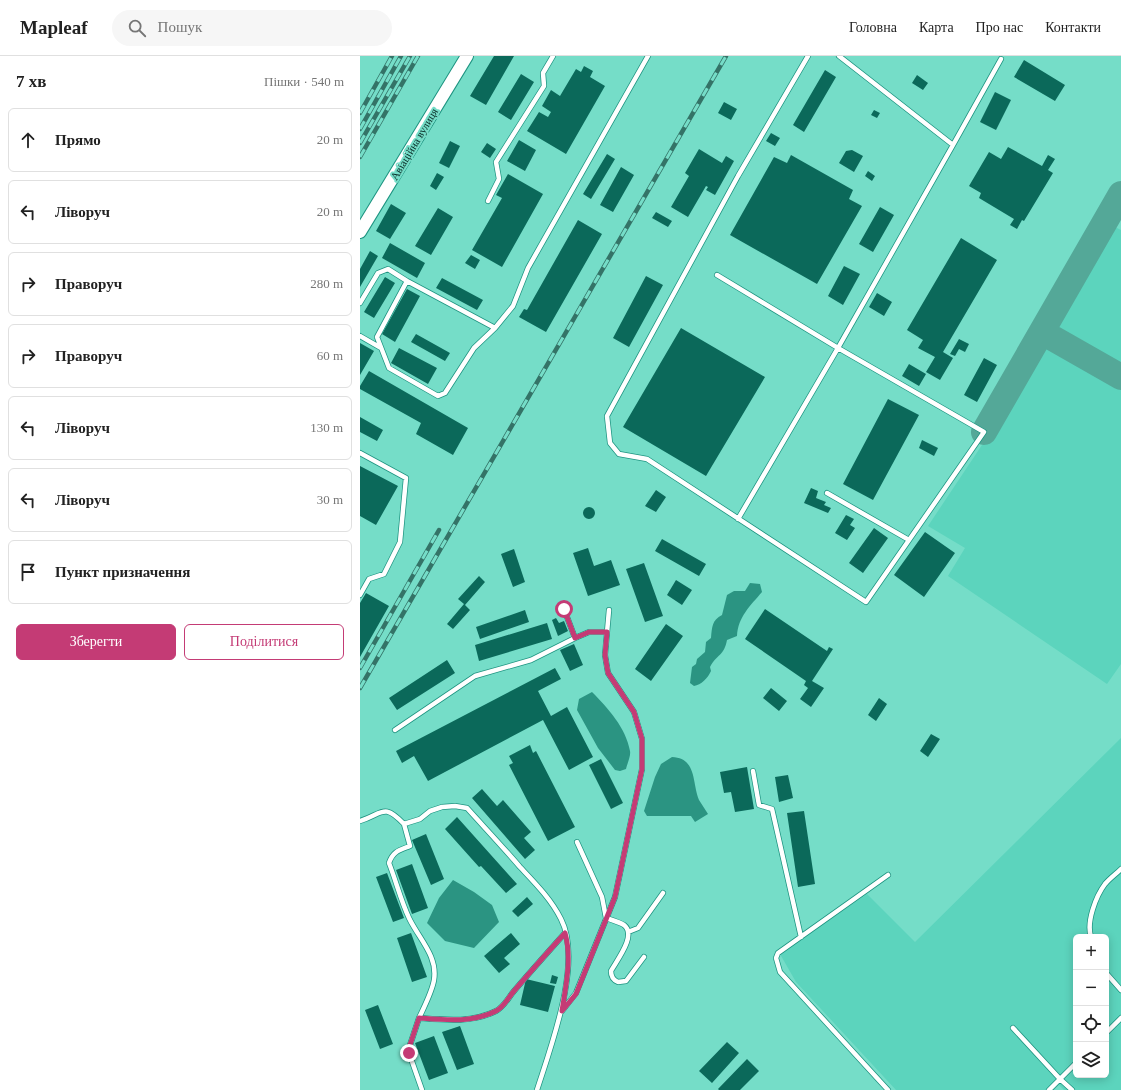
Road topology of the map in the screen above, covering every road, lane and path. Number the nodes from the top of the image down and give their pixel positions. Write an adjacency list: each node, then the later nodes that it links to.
1 (467, 56): 9 (street, Авіаційна вулиця)
2 (554, 56): 8 (lane)
3 (648, 56): 13 (lane)
4 (808, 56): 19 (lane)
5 (839, 56): 7 (lane)
6 (1001, 59): 7 (lane)
7 (953, 145): 16 (lane)
8 (488, 201)
9 (360, 232)
10 (717, 275): 16 (lane)
11 (407, 281): 12 (lane); 13 (lane); 15 (lane)
12 (360, 303)
13 (495, 328): 15 (lane)
14 (360, 336): 15 (lane)
15 (381, 348)
16 (838, 348): 19 (lane); 20 (lane)
17 (360, 453): 21 (lane)
18 (827, 493): 20 (lane)
19 (738, 519): 20 (lane)
20 (910, 540)
21 (360, 596)
22 (564, 609): 25 (lane)
23 (609, 610): 24 (lane)
24 (607, 632): 25 (lane); 34 (lane)
25 (575, 638): 26 (lane)
26 (395, 730)
27 (753, 771): 38 (lane)
28 (360, 821): 29 (lane)
29 (404, 824): 36 (lane); 43 (lane)
30 (577, 842): 34 (lane)
31 (1121, 869): 37 (lane)
32 (888, 875): 38 (lane)
33 (663, 893): 35 (lane)
34 (606, 918): 35 (lane); 42 (lane)
35 (628, 932): 39 (lane)
36 (565, 933): 42 (lane); 43 (lane)
37 (1090, 934)
38 (801, 936): 51 (lane)
39 (644, 957)
40 (1109, 976): 41 (lane)
41 (1121, 990)
42 (562, 1011): 50 (lane)
43 (419, 1018): 49 (lane)
44 (1121, 1018): 46 (lane)
45 (1013, 1028): 48 (lane)
46 (1109, 1030)
47 (1073, 1066): 48 (lane)
48 (1060, 1079): 52 (lane); 53 (lane)
49 (422, 1090)
50 (536, 1090)
51 (888, 1090)
52 (1049, 1090)
53 (1072, 1090)

